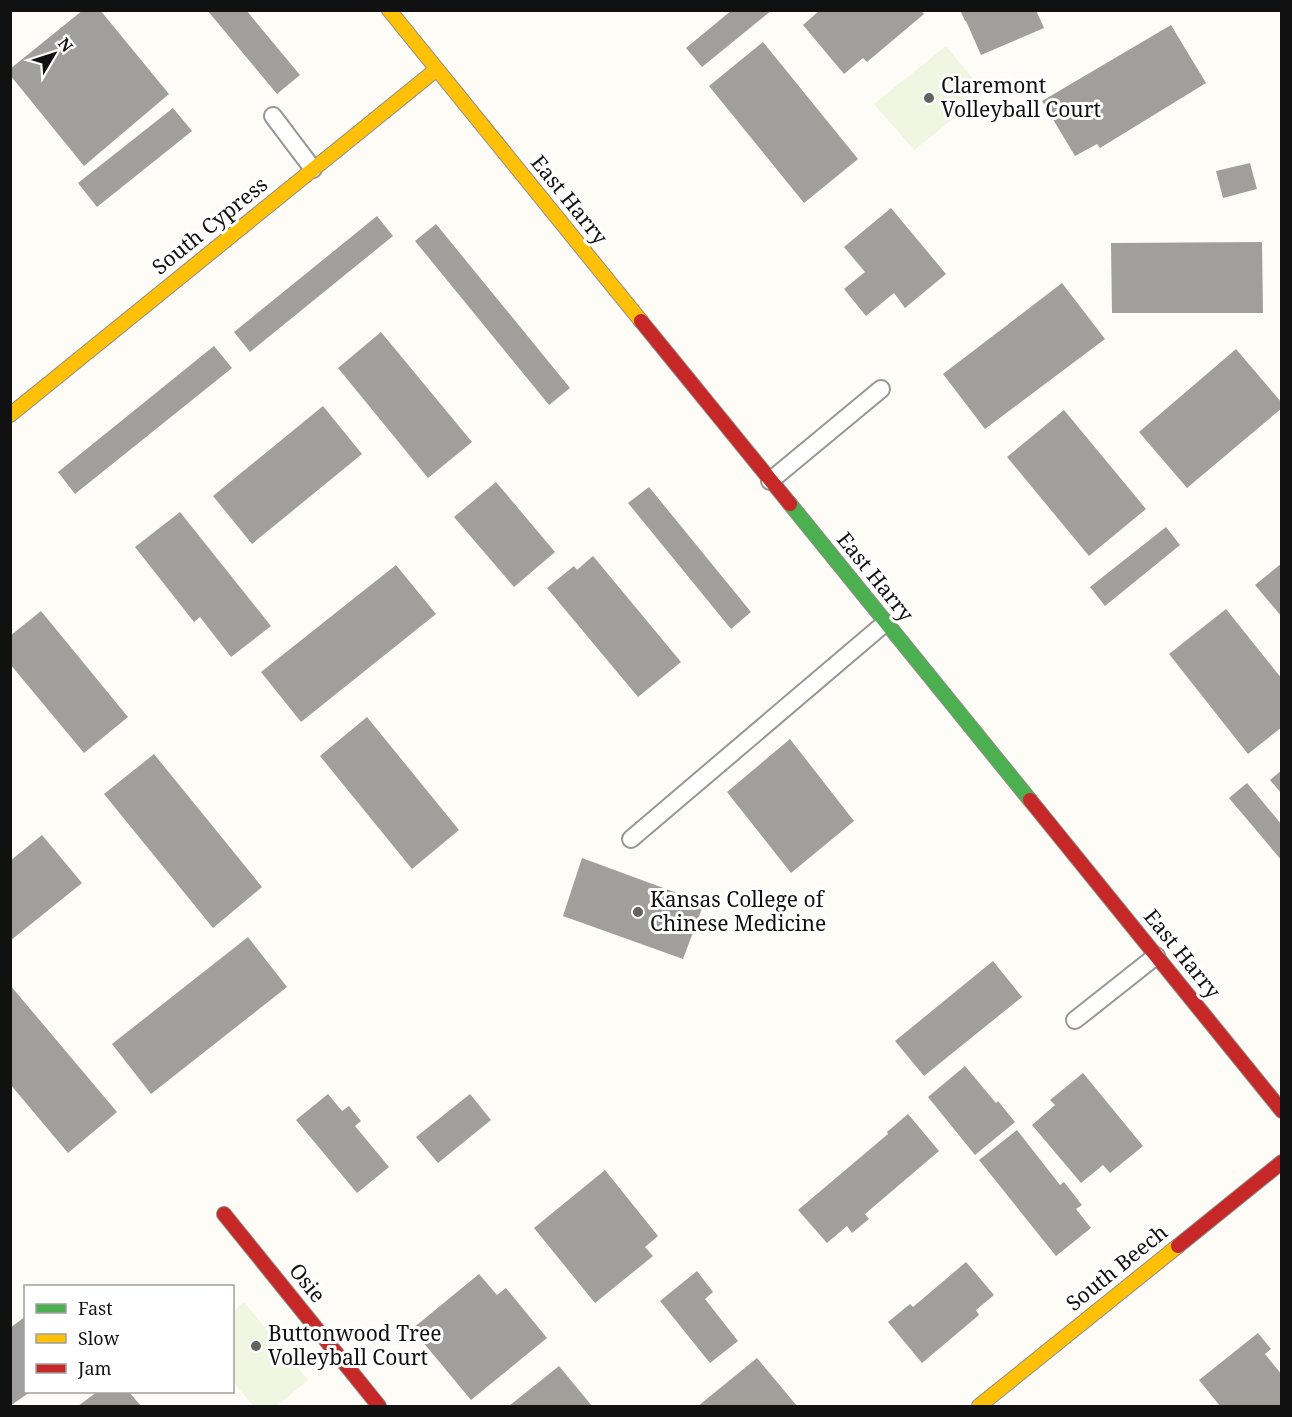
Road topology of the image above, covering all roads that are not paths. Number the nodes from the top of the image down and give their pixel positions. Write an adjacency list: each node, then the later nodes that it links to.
1 (389, 10): 2 (main road, East Harry)
2 (437, 69): 4 (main road, South Cypress); 7 (main road, East Harry)
3 (273, 116): 4 (lane)
4 (313, 169): 6 (main road, South Cypress)
5 (881, 389): 7 (lane)
6 (10, 415)
7 (770, 481): 8 (main road, East Harry)
8 (885, 623): 9 (lane); 10 (main road, East Harry)
9 (631, 839)
10 (1156, 956): 11 (lane); 12 (main road, East Harry)
11 (1075, 1020)
12 (1281, 1111)
13 (1281, 1162): 16 (main road, South Beech)
14 (224, 1214): 15 (main road, Osie)
15 (379, 1407)
16 (980, 1407)

